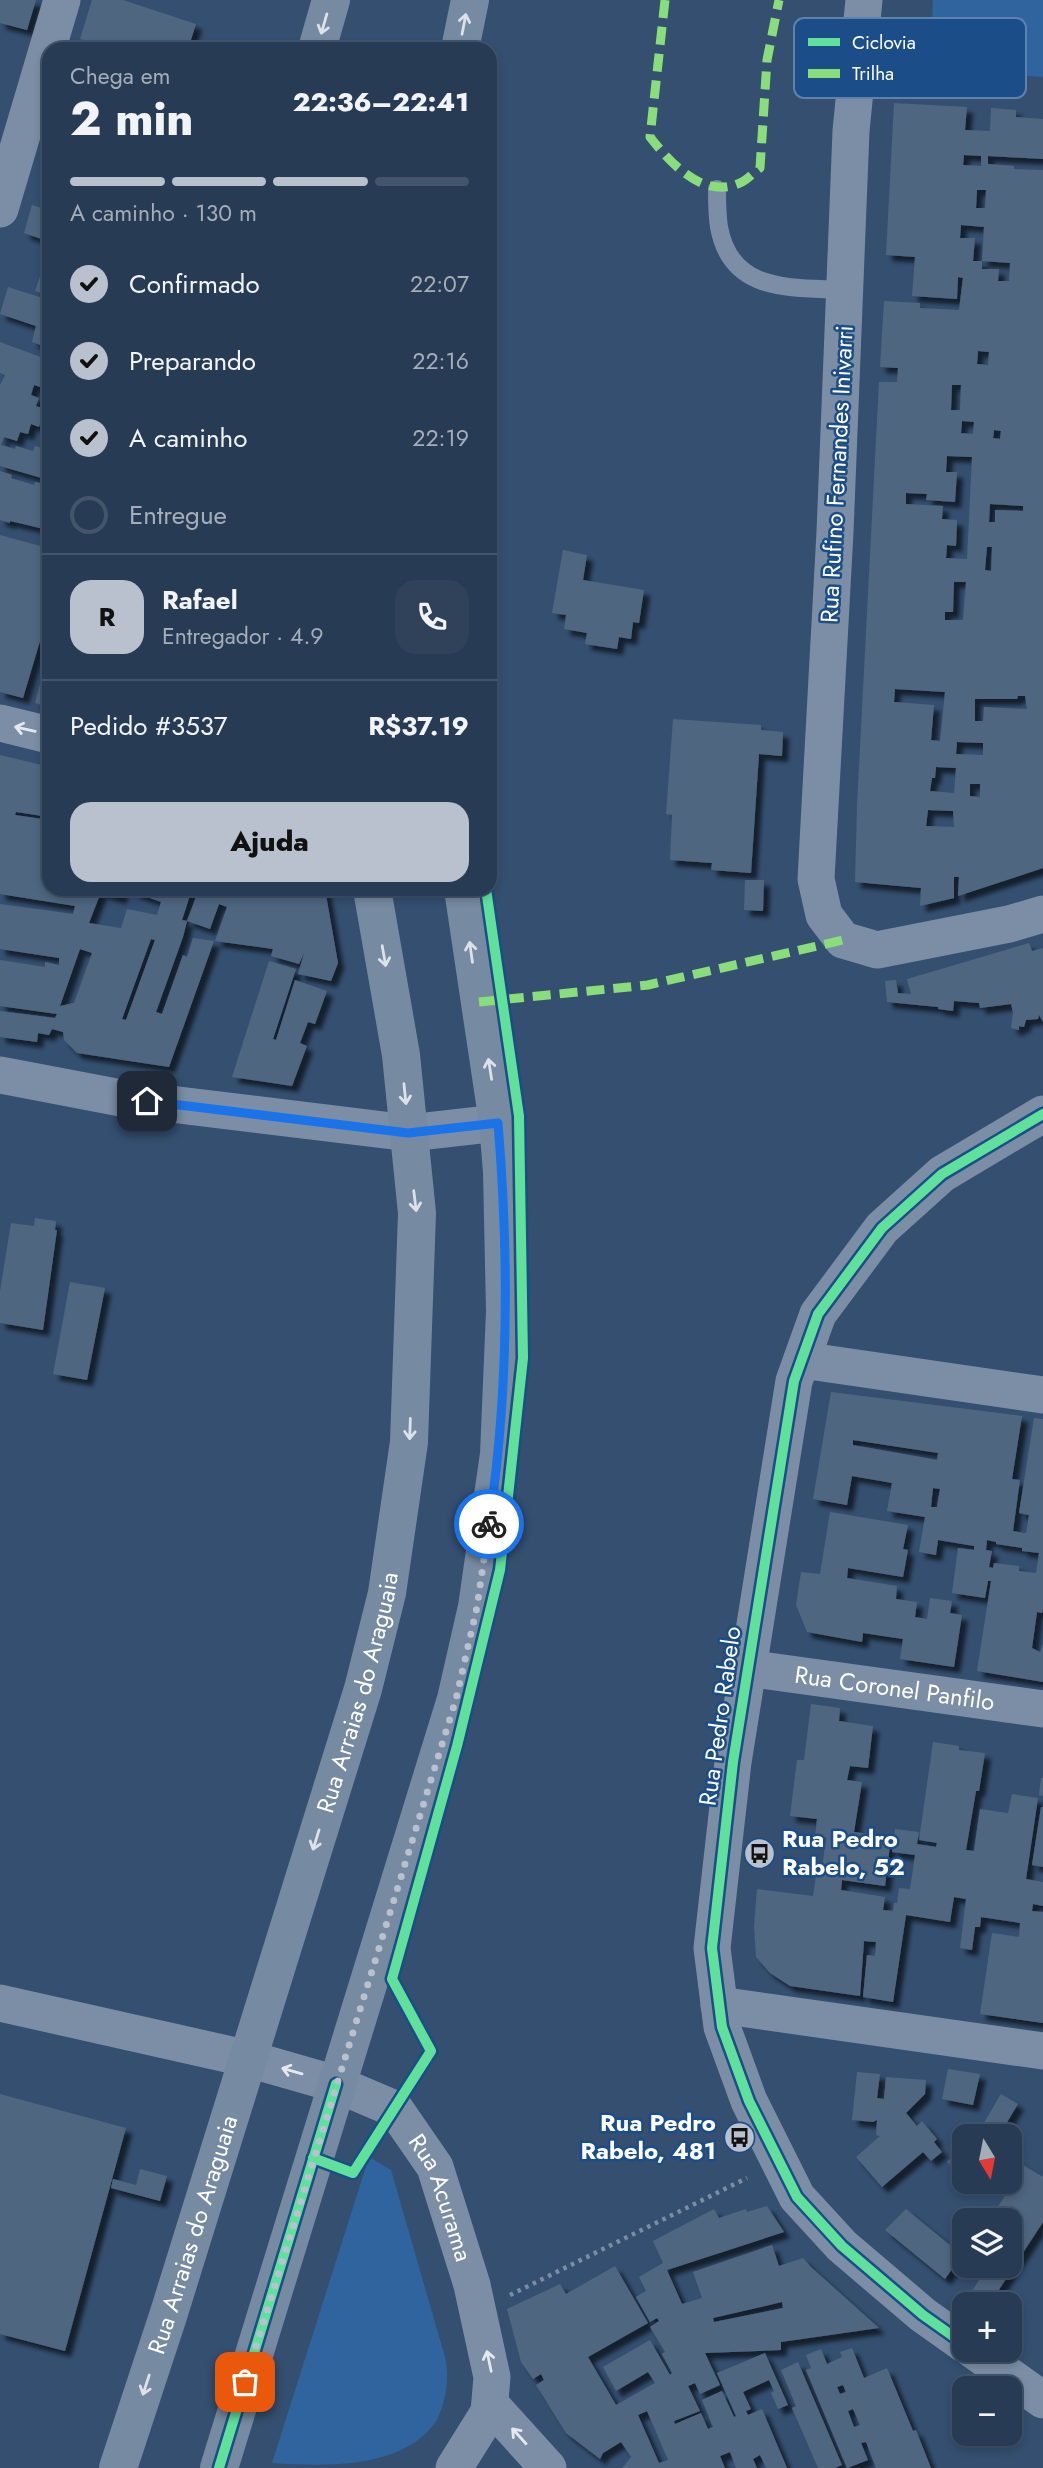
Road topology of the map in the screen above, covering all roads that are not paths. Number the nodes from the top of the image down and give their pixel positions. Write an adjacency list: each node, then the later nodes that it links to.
1 (62, 0): 6 (street)
2 (331, 0): 7 (main road, one-way to 7)
3 (470, 0): 8 (main road, one-way to 3)
4 (864, 0): 5 (street, Rua Rufino Fernandes Inivarri)
5 (862, 18)
6 (50, 42)
7 (319, 42)
8 (461, 42)
9 (42, 67): 12 (street)
10 (854, 98): 13 (street, Rua Rufino Fernandes Inivarri)
11 (717, 188): 13 (lane)
12 (0, 209)
13 (845, 290): 18 (street, Rua Rufino Fernandes Inivarri)
14 (0, 723): 15 (street, one-way to 14)
15 (42, 733)
16 (373, 896): 22 (main road, Rua Arraias do Araguaia, one-way to 22)
17 (464, 896): 21 (main road, one-way to 17)
18 (1043, 914)
19 (0, 1075): 22 (street)
20 (1043, 1114): 23 (street, Rua Pedro Rabelo)
21 (498, 1123): 22 (street); 31 (main road)
22 (408, 1133): 30 (main road, Rua Arraias do Araguaia, one-way to 30)
23 (802, 1360): 24 (street); 25 (street, Rua Pedro Rabelo)
24 (1043, 1395)
25 (747, 1668): 26 (street, Rua Coronel Panfilo); 28 (street, Rua Pedro Rabelo)
26 (1043, 1709)
27 (0, 2003): 30 (street, Rua Acurama)
28 (719, 2005): 29 (street); 32 (street, Rua Pedro Rabelo)
29 (1043, 2051)
30 (249, 2059): 31 (street, Rua Acurama, one-way to 30); 36 (main road, Rua Arraias do Araguaia, one-way to 36)
31 (336, 2084): 35 (street, Rua Acurama, one-way to 31); 37 (main road)
32 (952, 2336)
33 (990, 2362): 34 (street)
34 (1043, 2400)
35 (490, 2404): 38 (street, Rua Acurama); 39 (street, one-way to 35)
36 (118, 2468)
37 (219, 2468)
38 (454, 2468)
39 (548, 2468)

